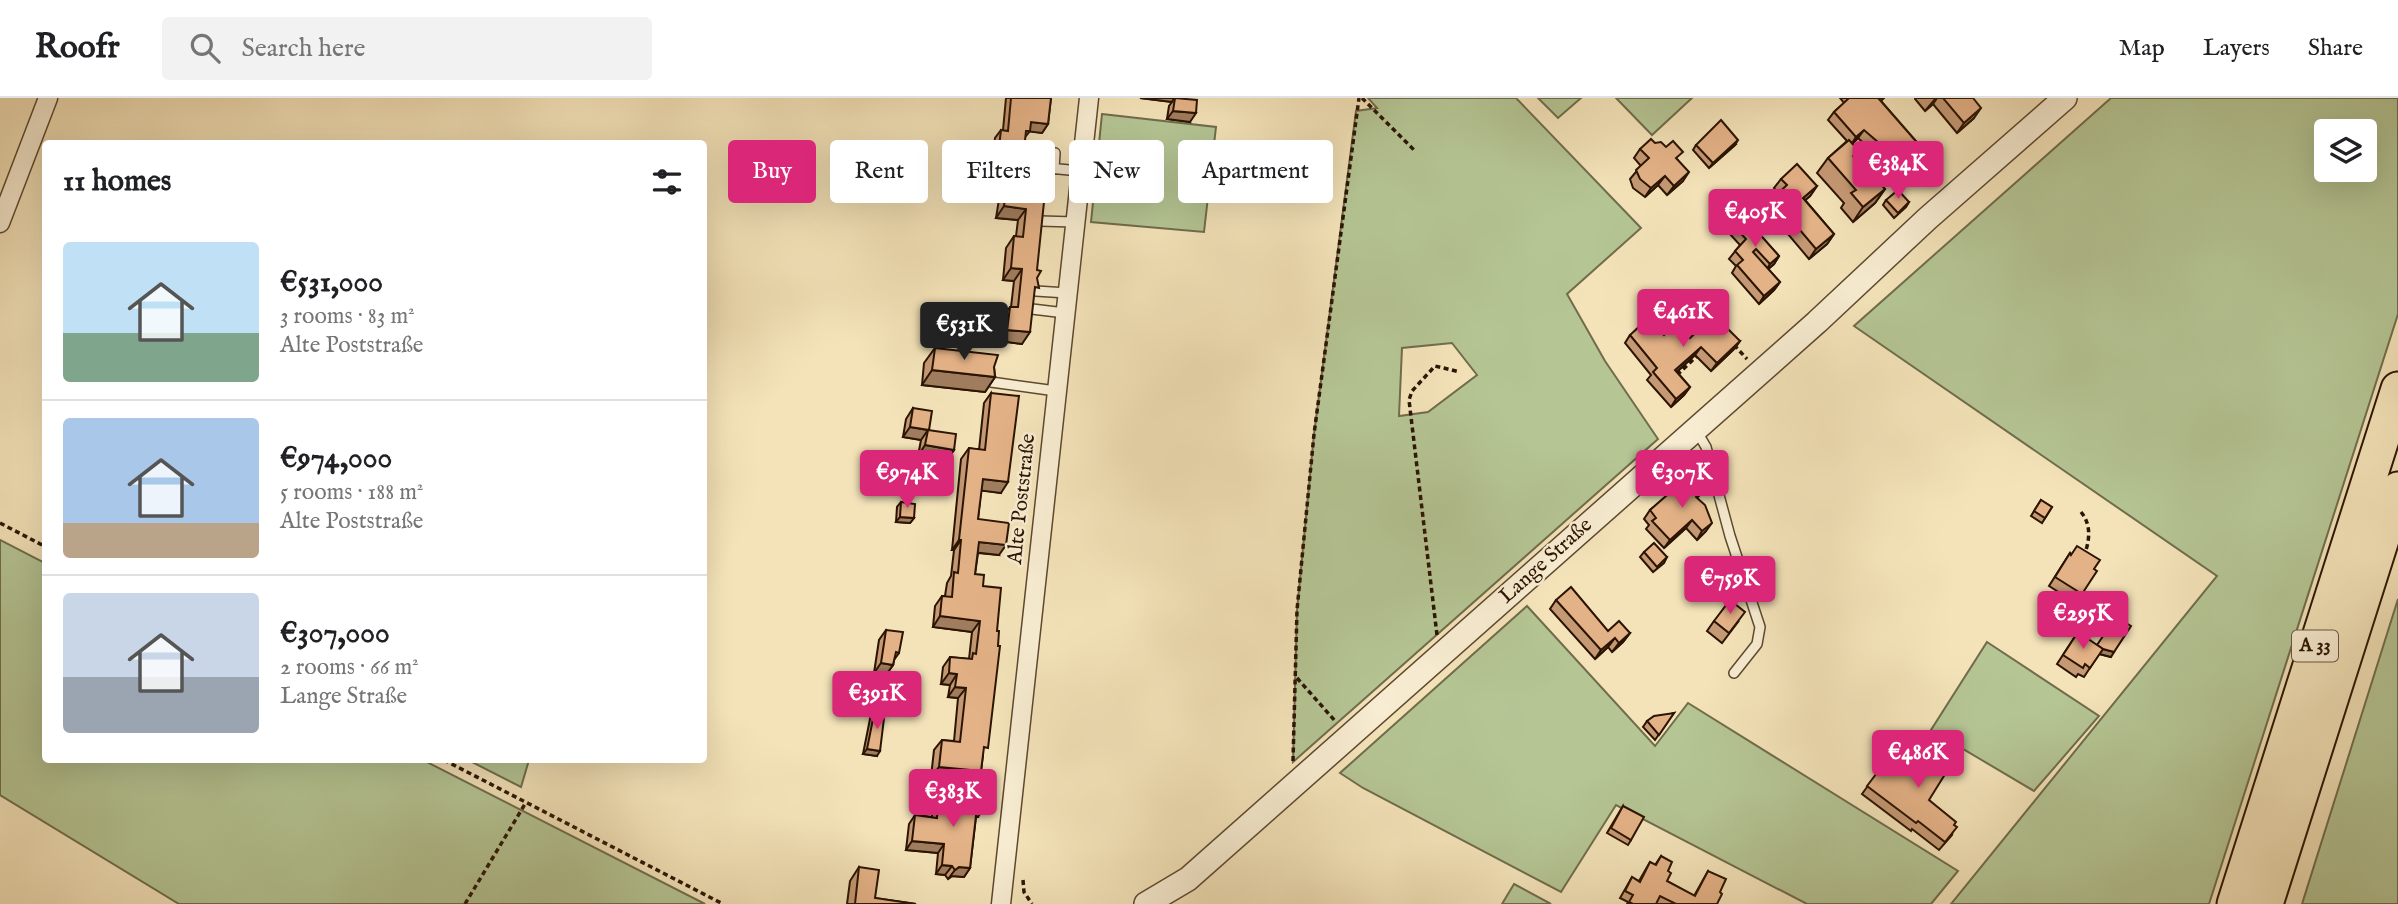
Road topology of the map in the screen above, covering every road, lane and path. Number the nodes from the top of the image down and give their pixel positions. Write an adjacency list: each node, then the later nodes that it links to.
1 (48, 98): 9 (street)
2 (1088, 98): 5 (street, Alte Poststraße)
3 (1360, 98): 6 (path); 31 (path)
4 (2066, 98): 23 (street, Lange Straße)
5 (1083, 140)
6 (1414, 150)
7 (1077, 203): 10 (street, Alte Poststraße)
8 (1040, 221): 10 (lane)
9 (0, 222)
10 (1075, 222): 12 (street, Alte Poststraße)
11 (1036, 291): 12 (lane)
12 (1067, 293): 14 (street, Alte Poststraße)
13 (1032, 309): 14 (lane)
14 (1065, 313): 22 (street, Alte Poststraße)
15 (1728, 340): 17 (path)
16 (1694, 351): 19 (path)
17 (1747, 359)
18 (1460, 372): 29 (path)
19 (1677, 374)
20 (991, 382): 22 (lane)
21 (2398, 389): 40 (highway, A 33)
22 (1056, 391): 38 (street, Alte Poststraße)
23 (1695, 428): 30 (lane); 39 (street, Lange Straße)
24 (2398, 489): 41 (highway, A 33)
25 (2081, 512): 28 (path)
26 (0, 523): 27 (path)
27 (42, 545)
28 (2084, 557)
29 (1437, 635)
30 (1734, 673)
31 (1296, 676): 32 (path); 33 (path)
32 (1338, 723)
33 (1293, 762)
34 (450, 763): 35 (path)
35 (525, 803): 36 (path); 37 (path)
36 (465, 904)
37 (723, 904)
38 (1001, 904)
39 (1146, 904)
40 (2234, 904)
41 (2266, 904)

